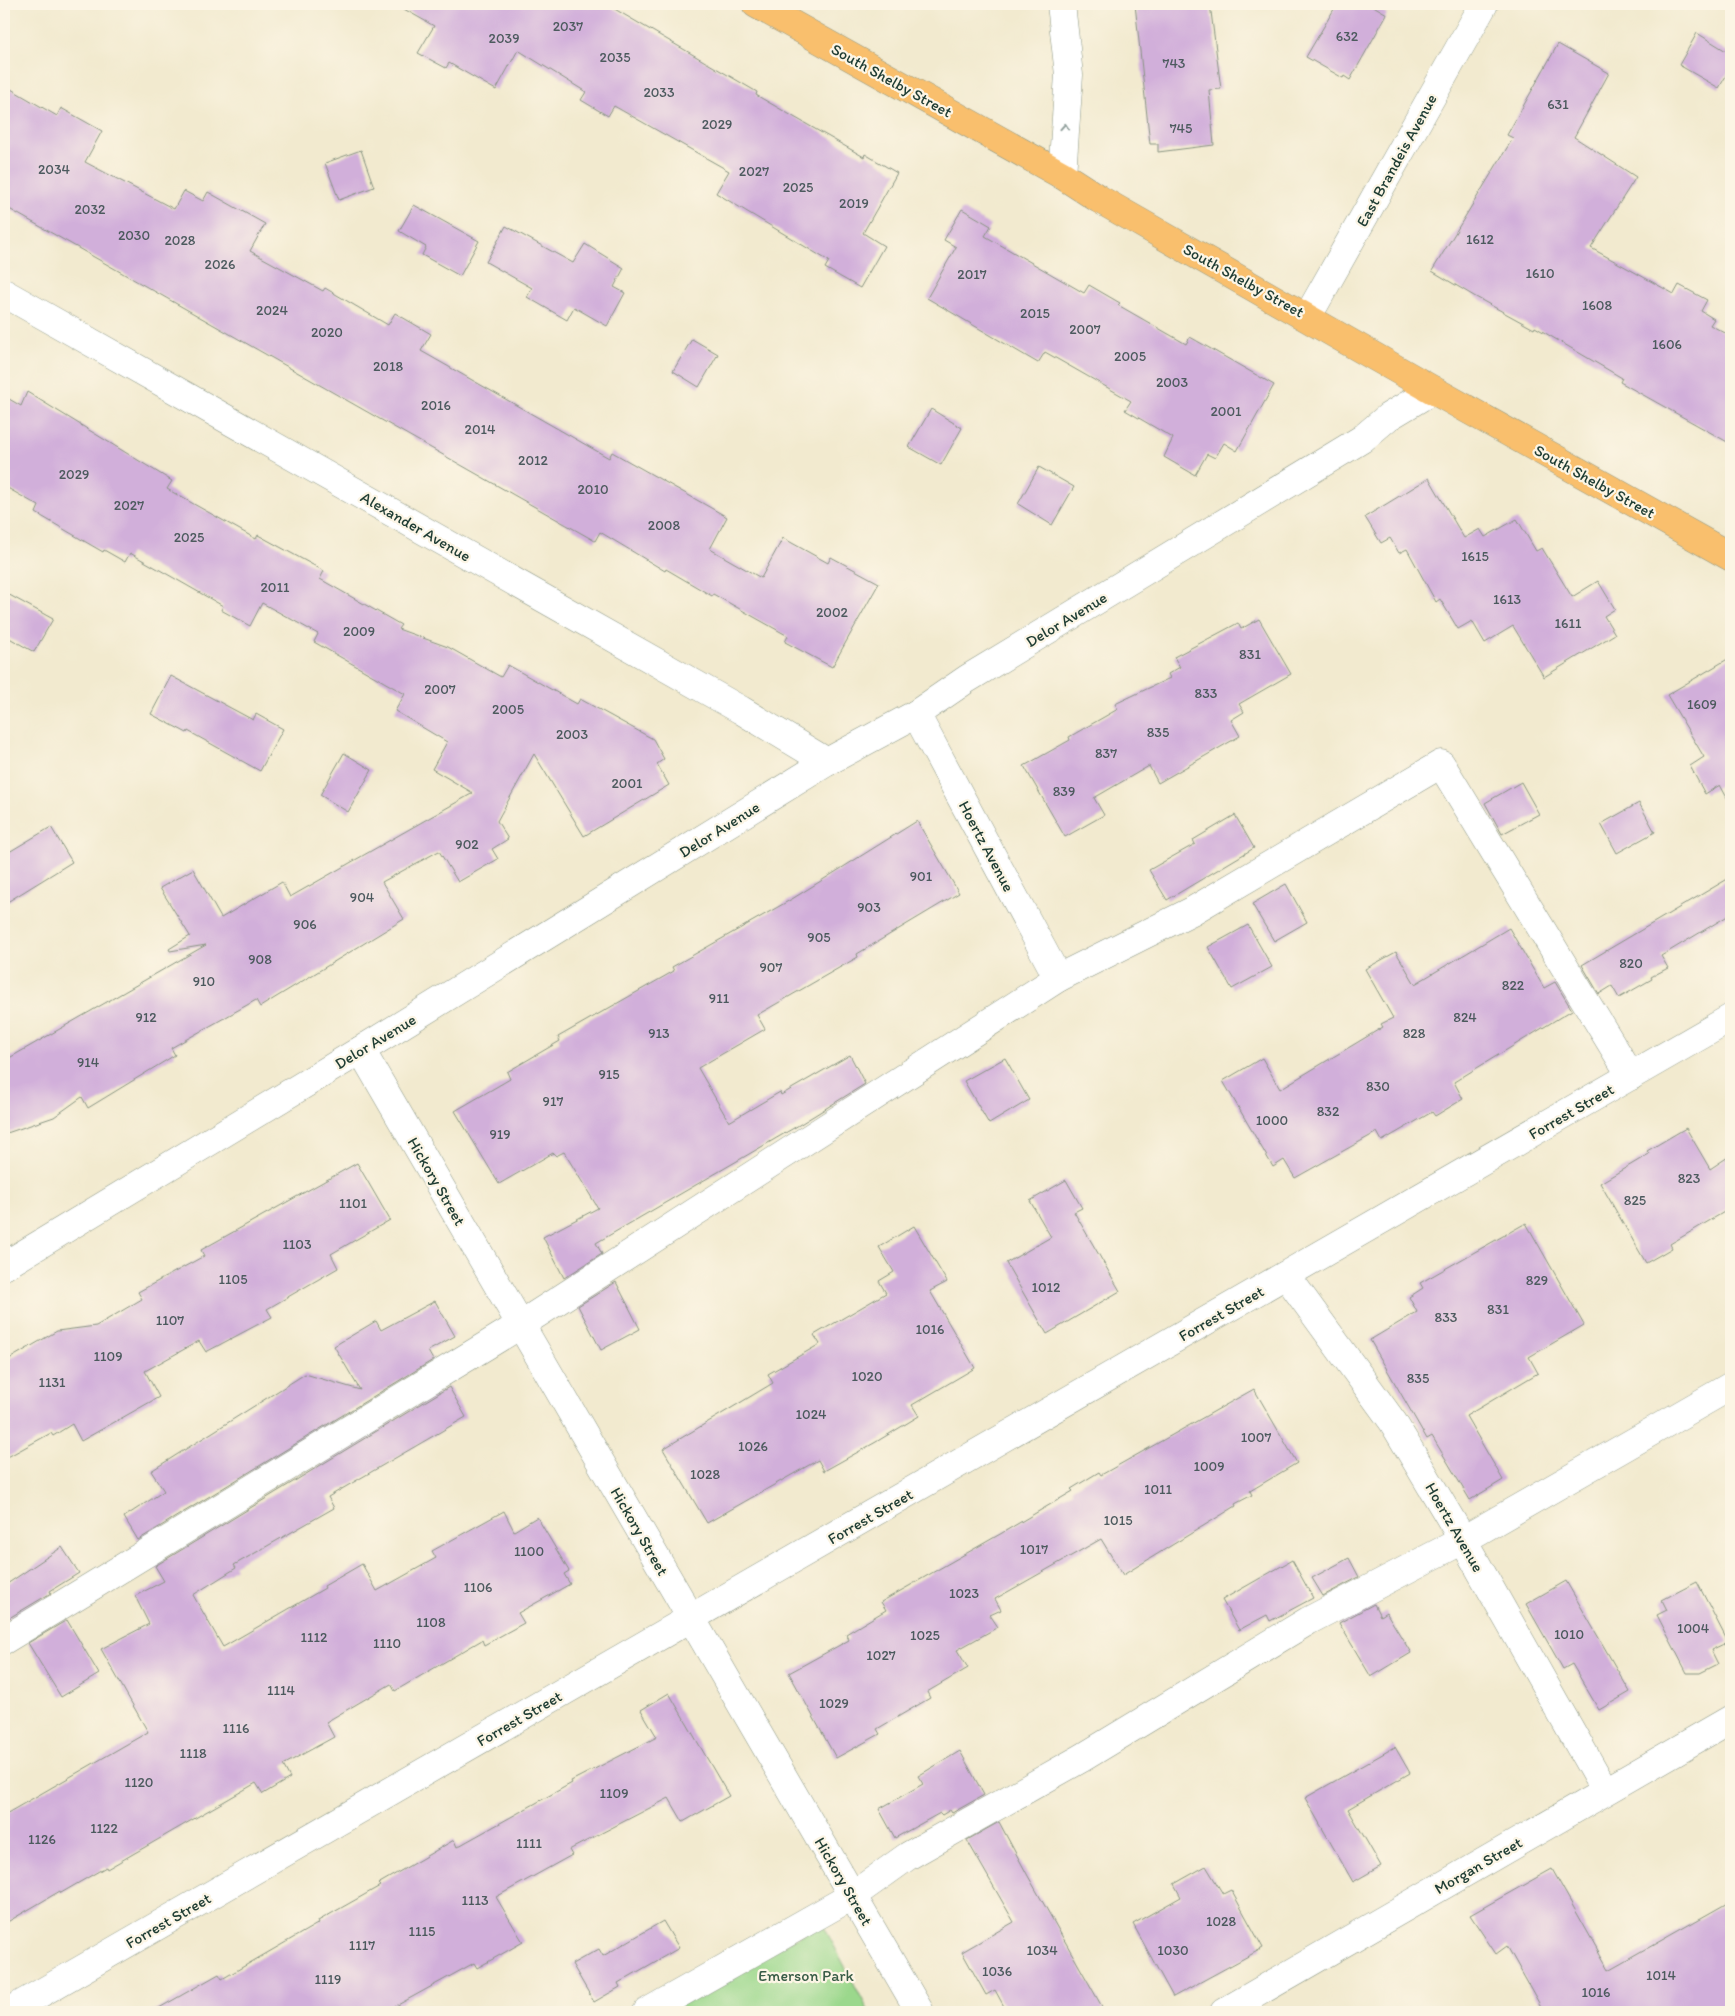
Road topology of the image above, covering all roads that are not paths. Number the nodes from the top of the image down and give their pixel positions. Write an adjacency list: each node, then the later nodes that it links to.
1 (756, 4): 4 (main road, South Shelby Street)
2 (1061, 4): 4 (street, one-way to 2)
3 (1484, 4): 6 (street, East Brandeis Avenue)
4 (1062, 175): 6 (main road, South Shelby Street)
5 (4, 292): 10 (street, Alexander Avenue)
6 (1308, 316): 7 (main road, South Shelby Street)
7 (1433, 390): 8 (main road, South Shelby Street); 9 (street, Delor Avenue)
8 (1731, 557)
9 (916, 714): 10 (street, Delor Avenue); 11 (street, Hoertz Avenue)
10 (827, 762): 13 (street, Delor Avenue)
11 (1058, 978): 14 (street); 17 (street)
12 (1731, 1018): 14 (street, Forrest Street)
13 (361, 1050): 15 (street, Delor Avenue); 17 (street, Hickory Street)
14 (1631, 1076): 16 (street, Forrest Street)
15 (4, 1266)
16 (1286, 1275): 19 (street, Hoertz Avenue); 20 (street, Forrest Street)
17 (520, 1325): 20 (street, Hickory Street); 21 (street)
18 (1731, 1386): 19 (street)
19 (1463, 1540): 23 (street, Hoertz Avenue); 24 (street)
20 (691, 1619): 24 (street, Hickory Street); 25 (street, Forrest Street)
21 (4, 1640)
22 (1731, 1719): 23 (street, Morgan Street)
23 (1605, 1791): 28 (street, Morgan Street)
24 (852, 1896): 26 (street); 27 (street, Hickory Street)
25 (8, 2012)
26 (647, 2012)
27 (920, 2012)
28 (1224, 2012)

